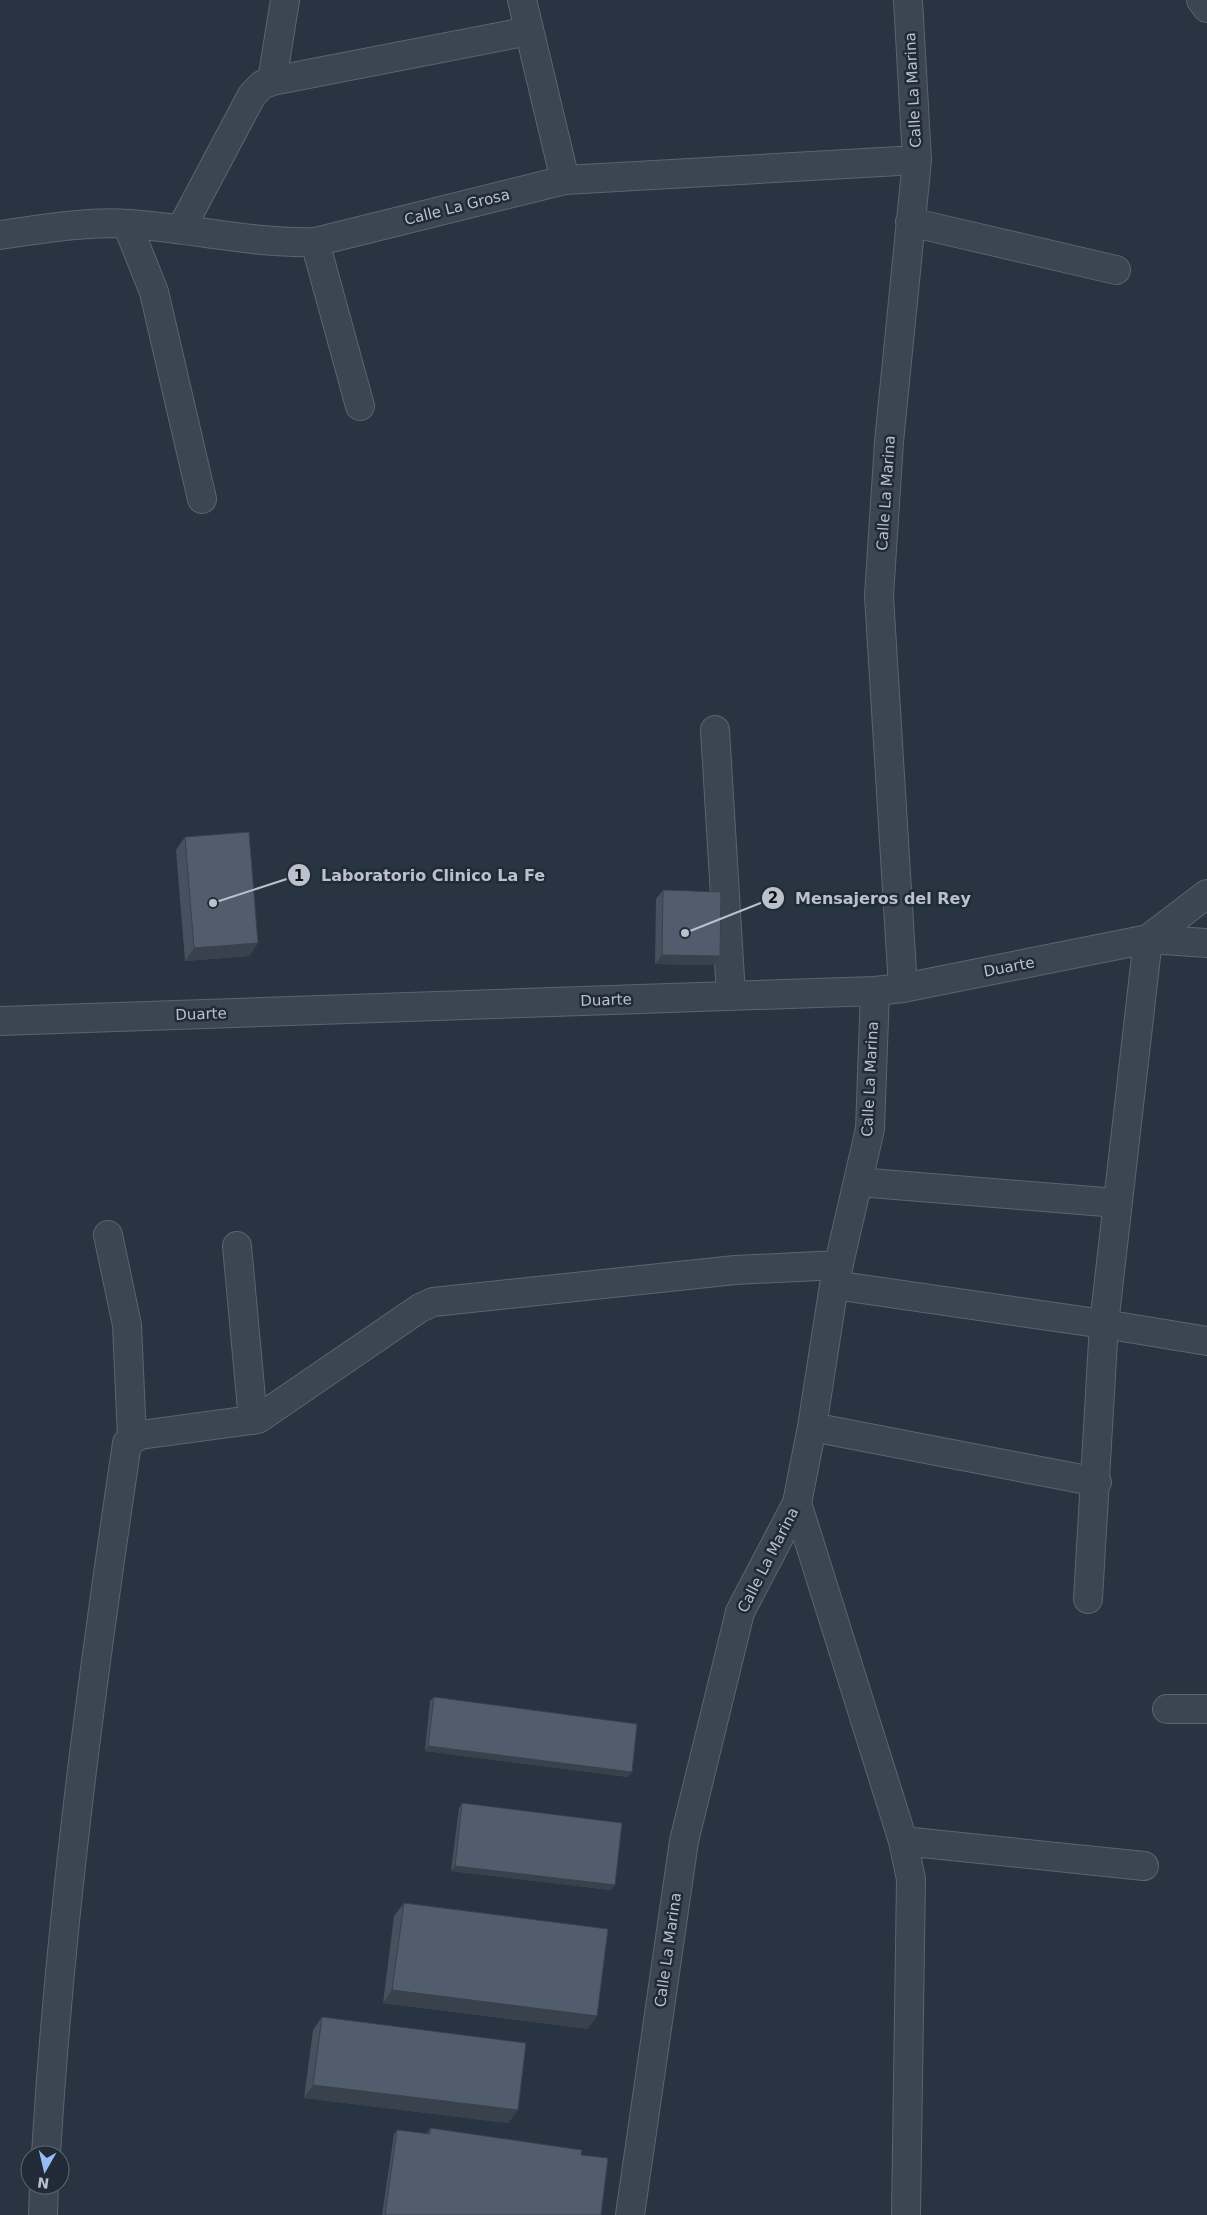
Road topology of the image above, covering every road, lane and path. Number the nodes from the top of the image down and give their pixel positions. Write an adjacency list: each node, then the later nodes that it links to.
1 (285, 0): 7 (street)
2 (522, 0): 6 (street)
3 (908, 0): 8 (street, Calle La Marina)
4 (1201, 0): 5 (street)
5 (1207, 8)
6 (529, 31): 7 (street); 9 (street)
7 (272, 81): 12 (street)
8 (917, 160): 9 (street, Calle La Grosa); 10 (street, Calle La Marina)
9 (565, 180): 14 (street, Calle La Grosa)
10 (910, 222): 15 (street); 22 (street, Calle La Marina)
11 (128, 224): 12 (street, Calle La Grosa); 13 (street, Calle La Grosa); 17 (street)
12 (181, 229): 14 (street, Calle La Grosa)
13 (0, 235)
14 (315, 242): 16 (street)
15 (1116, 270)
16 (360, 406)
17 (202, 499)
18 (715, 730): 24 (street)
19 (1207, 894): 20 (street)
20 (1148, 939): 21 (street, Duarte); 22 (street, Duarte); 27 (street)
21 (1207, 943)
22 (903, 988): 23 (street, Duarte)
23 (875, 991): 24 (street, Duarte); 26 (street, Calle La Marina)
24 (731, 995): 25 (street, Duarte)
25 (0, 1021)
26 (858, 1182): 27 (street); 30 (street, Calle La Marina)
27 (1117, 1203): 31 (street)
28 (108, 1235): 35 (street)
29 (237, 1246): 33 (street)
30 (837, 1275): 31 (street); 33 (street); 34 (street, Calle La Marina)
31 (1104, 1324): 32 (street); 36 (street)
32 (1207, 1342)
33 (253, 1420): 35 (street)
34 (812, 1427): 36 (street); 37 (street, Calle La Marina)
35 (132, 1438): 43 (street)
36 (1096, 1482): 38 (street)
37 (797, 1503): 41 (street); 46 (street, Calle La Marina)
38 (1088, 1599)
39 (1166, 1708): 40 (street)
40 (1207, 1709)
41 (903, 1841): 42 (street); 47 (street)
42 (1144, 1866)
43 (47, 2145)
44 (44, 2195): 45 (street)
45 (43, 2215)
46 (630, 2215)
47 (906, 2215)

